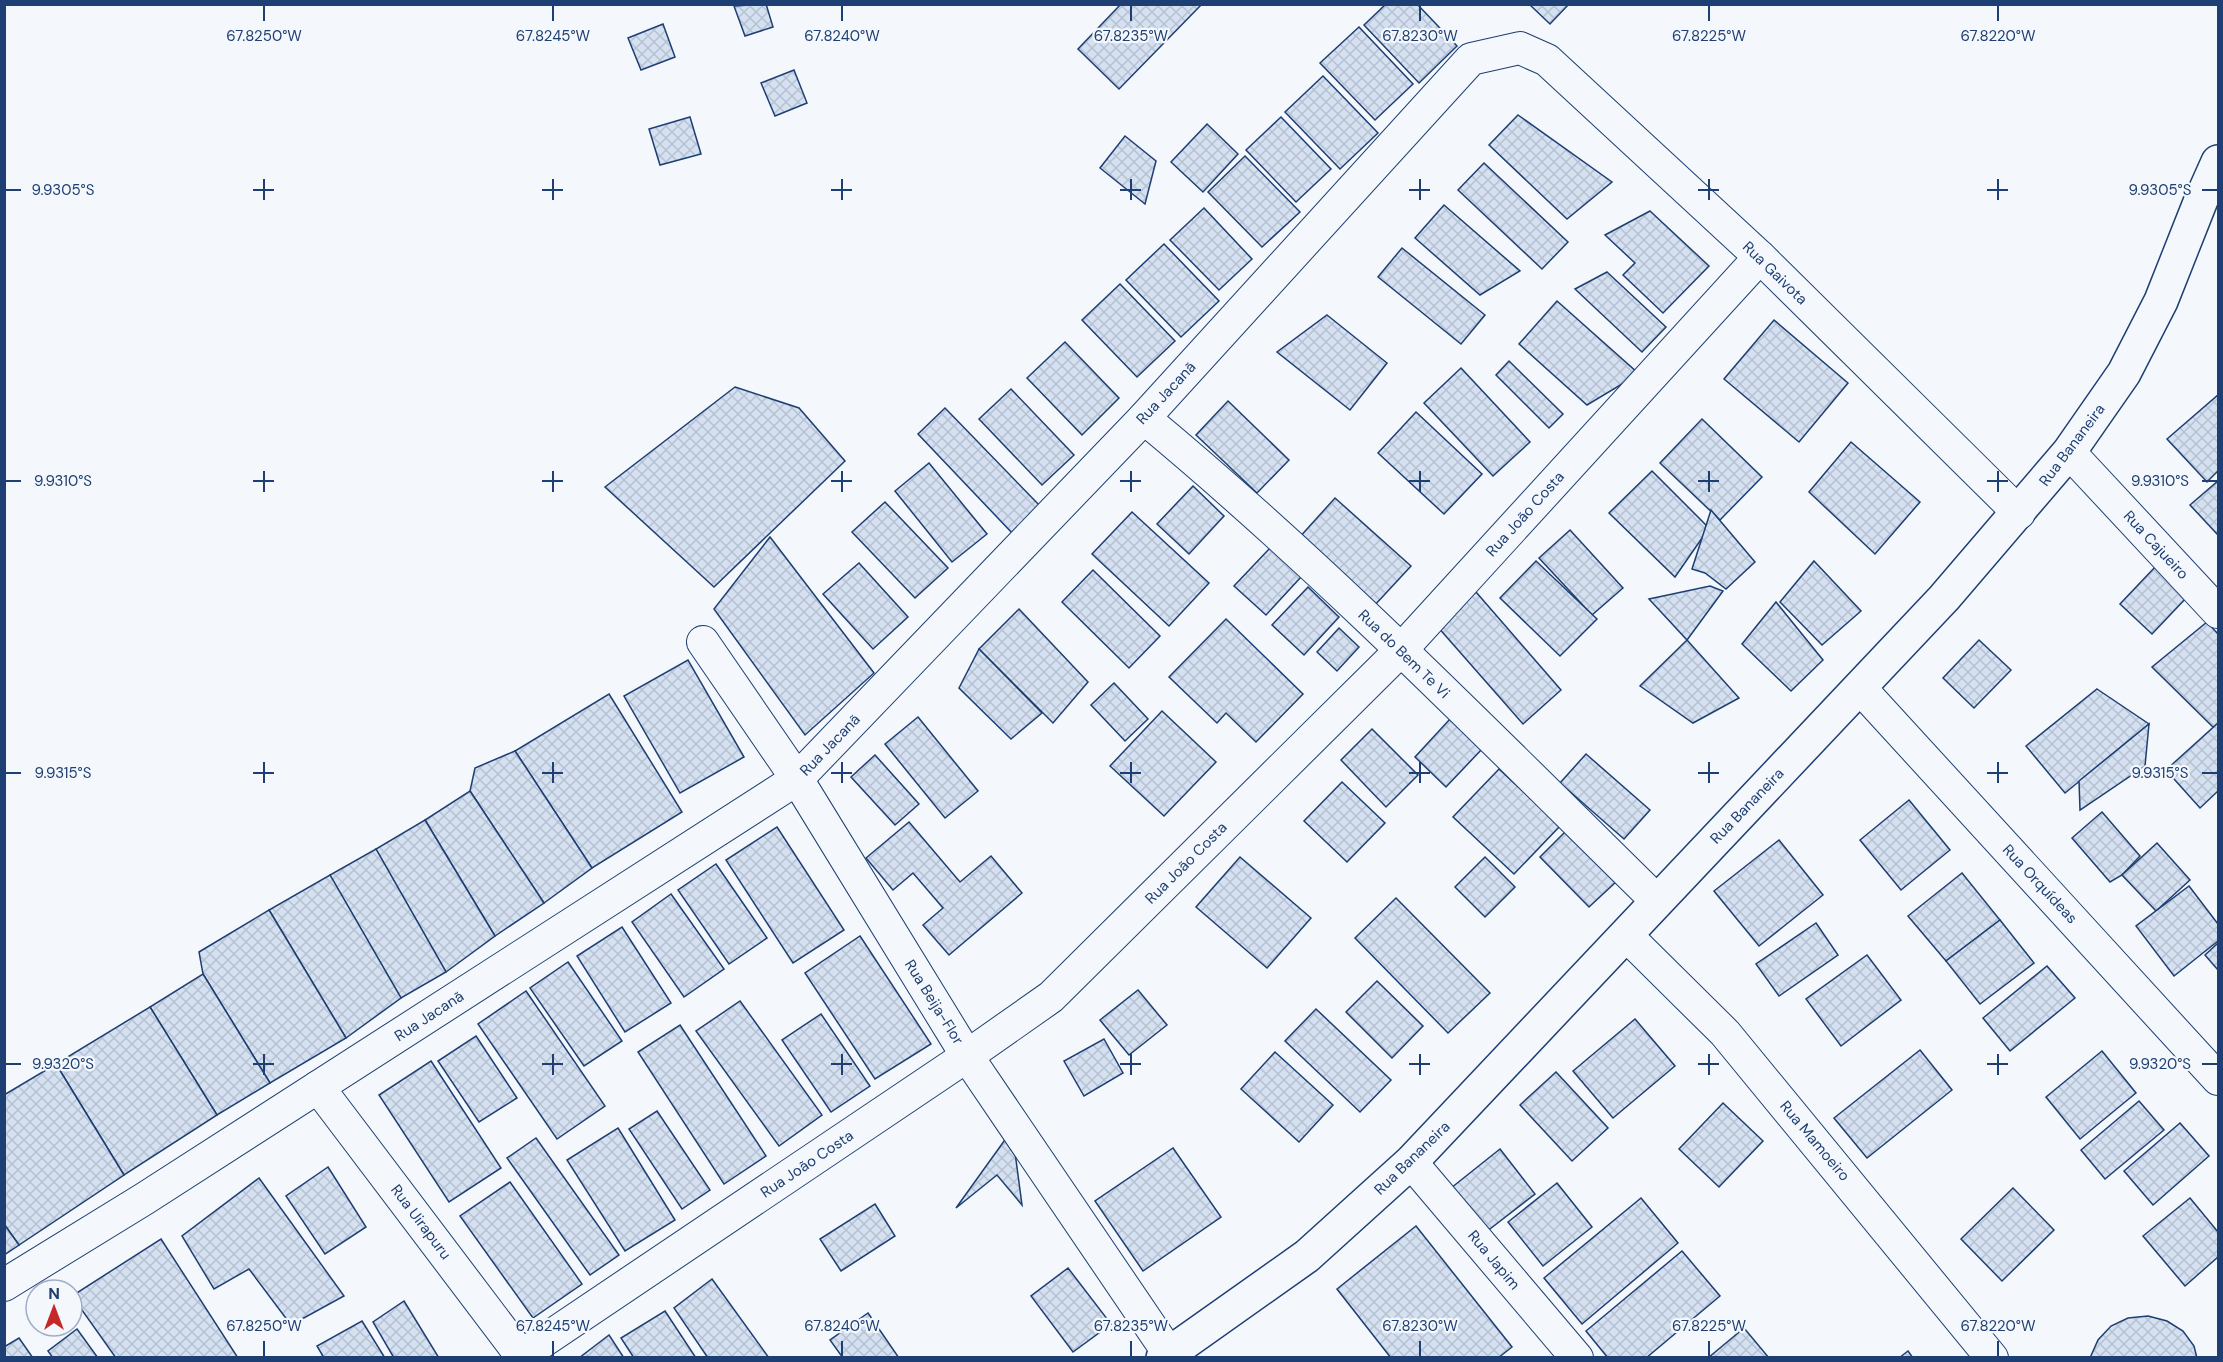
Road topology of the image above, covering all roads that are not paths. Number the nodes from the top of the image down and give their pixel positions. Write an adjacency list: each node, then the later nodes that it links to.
1 (1520, 48): 3 (street, Rua Gaivota); 4 (street, Rua Jacanã)
2 (2218, 162): 5 (street, Rua Bananeira)
3 (1760, 257): 6 (street, Rua Gaivota); 9 (street, Rua João Costa)
4 (1144, 418): 9 (street, Rua do Bem Te Vi); 11 (street, Rua Jacanã)
5 (2069, 452): 6 (street, Rua Bananeira); 7 (street, Rua Cajueiro)
6 (2019, 513): 10 (street, Rua Bananeira)
7 (2218, 612)
8 (703, 642): 11 (street, Rua Beija-Flor)
9 (1401, 650): 12 (street, Rua do Bem Te Vi); 14 (street, Rua João Costa)
10 (1861, 689): 12 (street, Rua Bananeira); 15 (street, Rua Orquídeas)
11 (797, 779): 14 (street, Rua Beija-Flor); 16 (street, Rua Jacanã)
12 (1656, 900): 13 (street, Rua Bananeira)
13 (1627, 936): 17 (street, Rua Bananeira); 22 (street, Rua Mamoeiro)
14 (967, 1056): 19 (street, Rua Beija-Flor); 20 (street, Rua João Costa)
15 (2218, 1079)
16 (318, 1087): 18 (street, Rua Jacanã); 20 (street, Rua Uirapuru)
17 (1411, 1162): 19 (street, Rua Bananeira); 21 (street, Rua Japim)
18 (4, 1285)
19 (1168, 1356)
20 (521, 1357)
21 (1577, 1358)
22 (1992, 1358)

